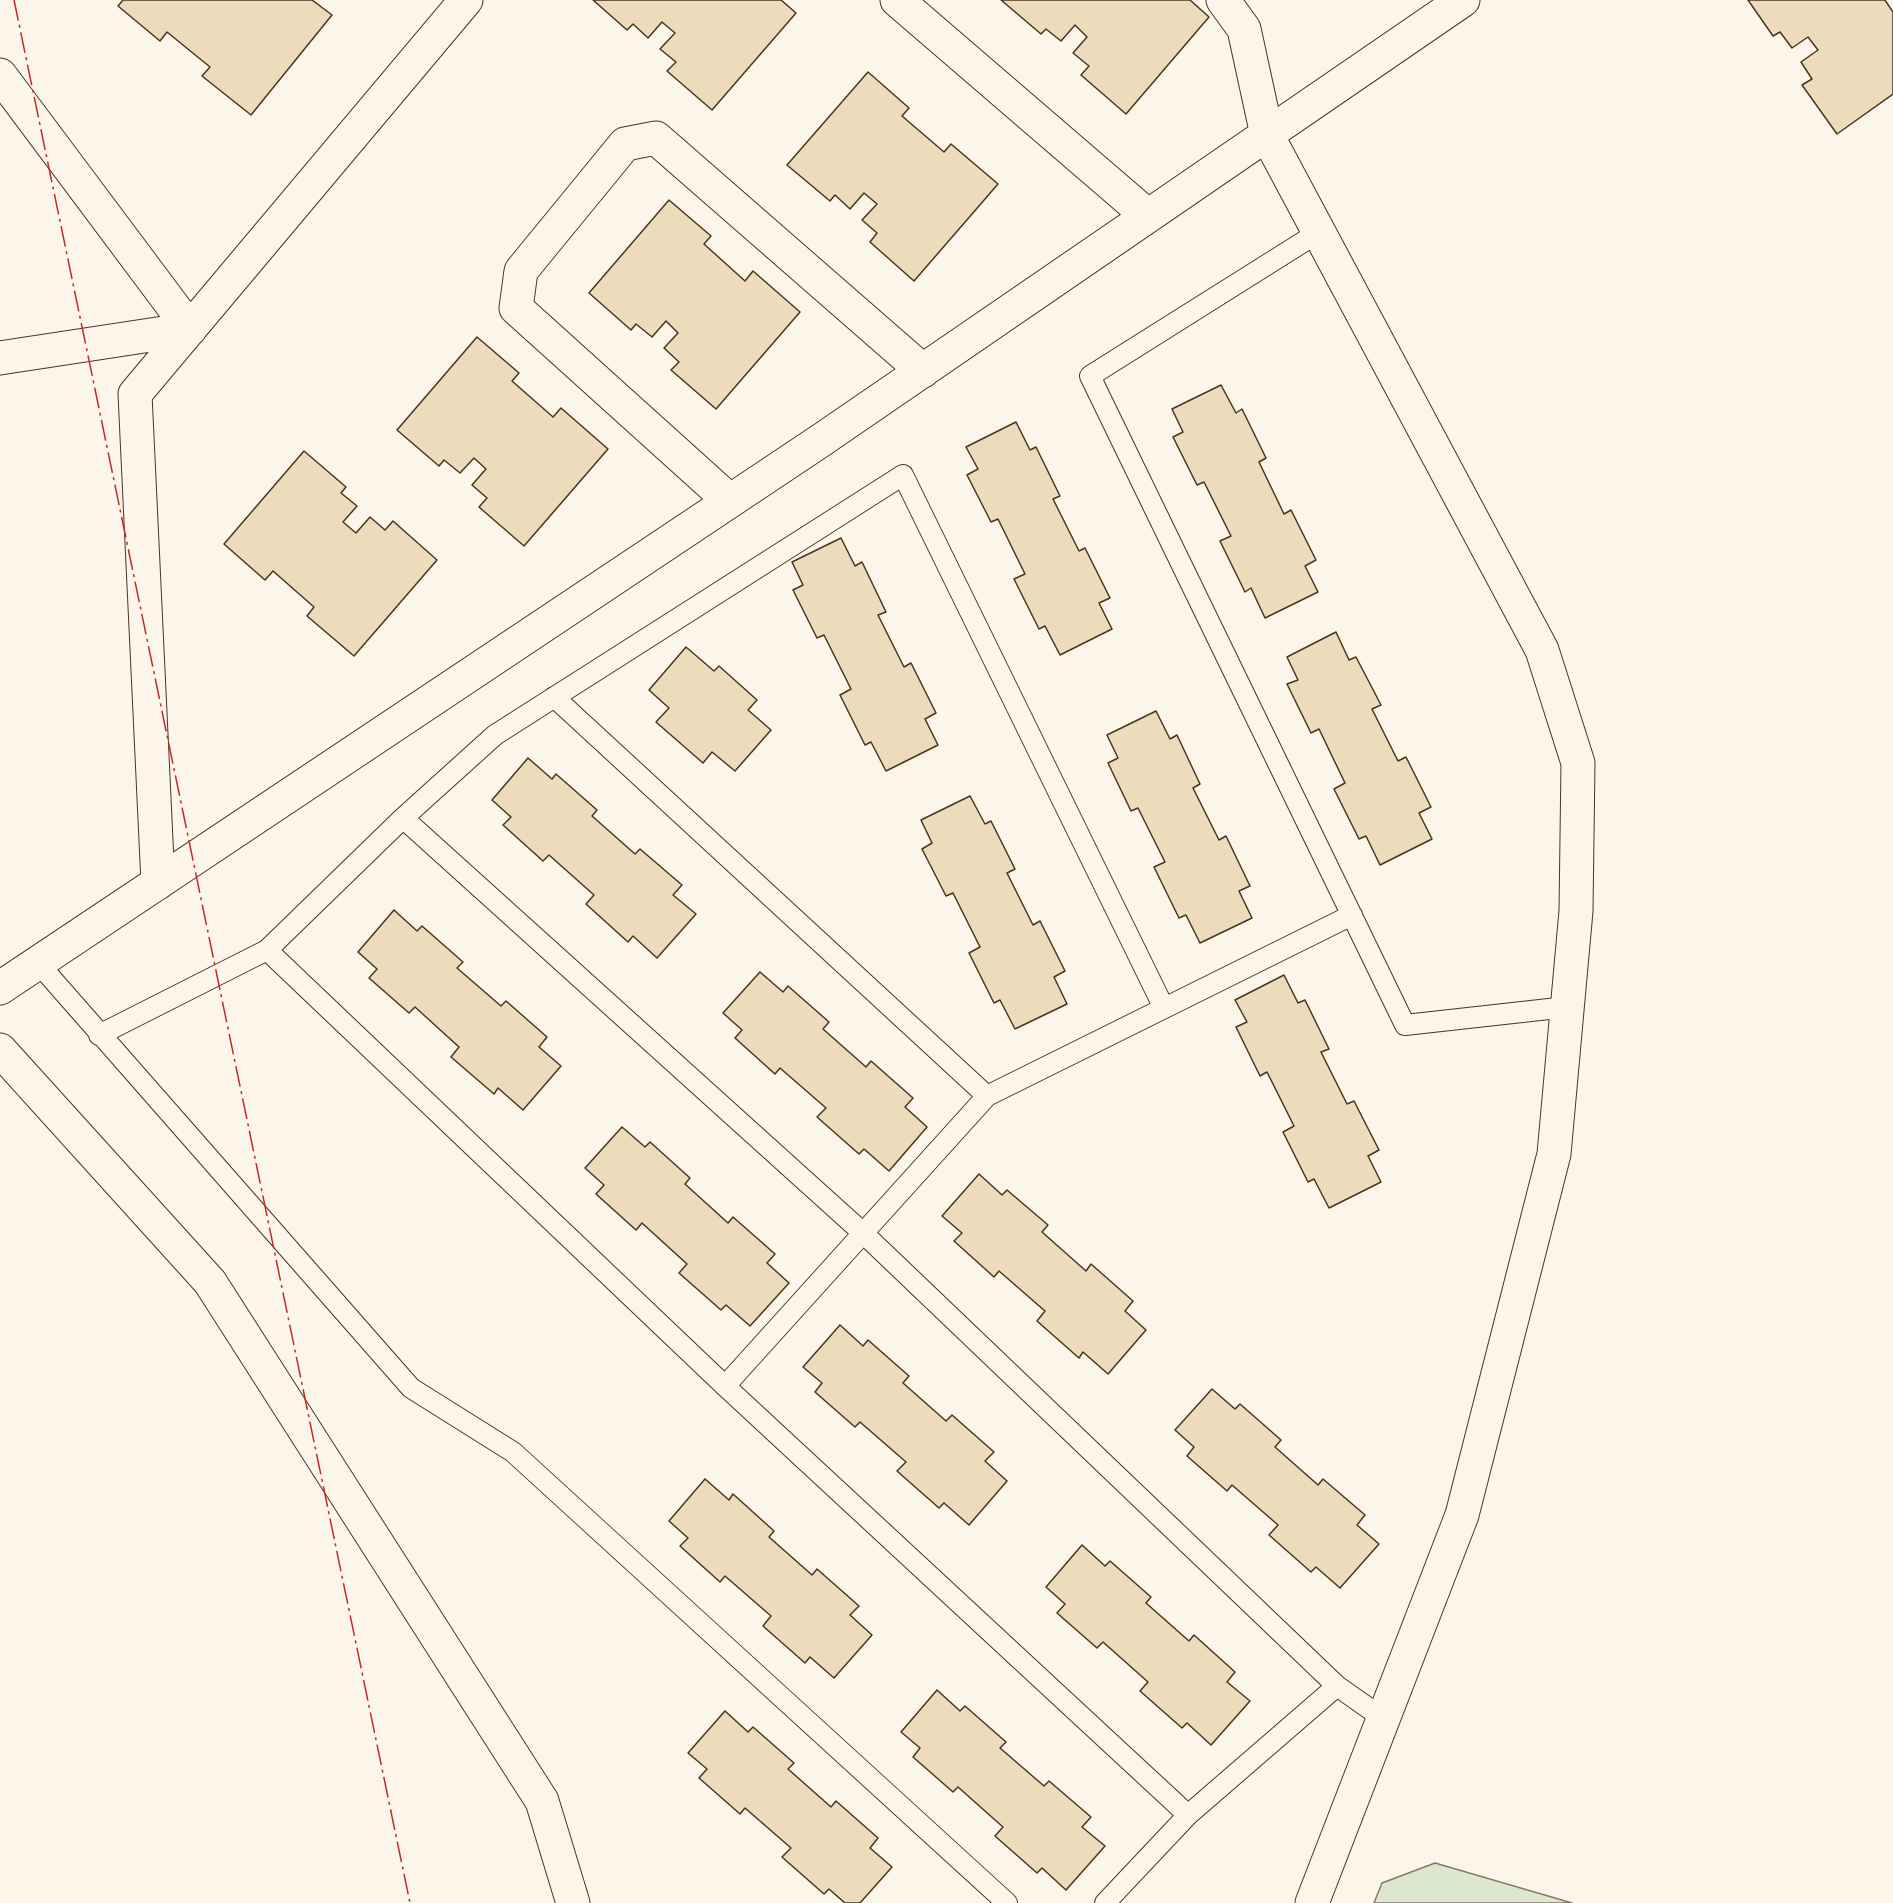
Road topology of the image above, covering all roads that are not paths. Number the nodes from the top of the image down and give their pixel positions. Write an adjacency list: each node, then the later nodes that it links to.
1 (466, 0): 9 (street)
2 (897, 0): 7 (street)
3 (1223, 0): 6 (street)
4 (1463, 0): 6 (street)
5 (0, 75): 9 (street)
6 (1267, 135): 7 (street); 8 (street)
7 (1148, 216): 11 (street)
8 (1319, 232): 16 (lane); 20 (street)
9 (190, 329): 10 (street); 15 (street)
10 (0, 358)
11 (922, 371): 12 (street); 12 (street)
12 (730, 501): 15 (street)
13 (554, 697): 14 (lane); 21 (lane); 24 (lane)
14 (403, 818): 17 (lane); 25 (lane)
15 (158, 883): 18 (street)
16 (1352, 915): 20 (lane); 21 (lane)
17 (267, 950): 22 (lane); 26 (lane)
18 (38, 963): 19 (street); 22 (lane)
19 (0, 988)
20 (1567, 1006): 28 (street)
21 (1164, 1008): 24 (lane)
22 (99, 1035): 31 (lane)
23 (0, 1050): 30 (street)
24 (987, 1096): 25 (lane)
25 (863, 1233): 26 (lane); 27 (lane)
26 (725, 1386): 29 (lane)
27 (1337, 1686): 28 (lane); 29 (lane)
28 (1384, 1719): 33 (street)
29 (1188, 1815): 32 (lane)
30 (573, 1903)
31 (1007, 1903)
32 (1105, 1903)
33 (1312, 1903)

